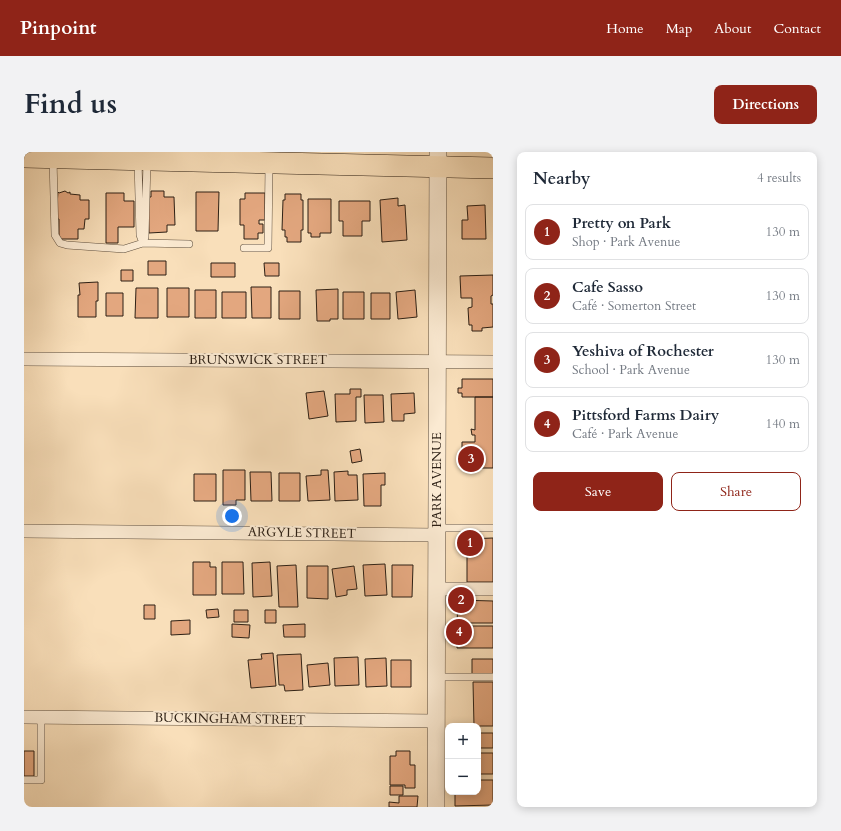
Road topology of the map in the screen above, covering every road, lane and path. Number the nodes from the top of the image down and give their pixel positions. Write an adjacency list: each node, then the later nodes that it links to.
1 (24, 156): 2 (main road)
2 (53, 157): 3 (main road); 7 (lane)
3 (142, 159): 5 (main road); 7 (lane)
4 (438, 159): 5 (main road); 6 (main road); 11 (street, PARK AVENUE)
5 (269, 162): 9 (lane)
6 (493, 168)
7 (143, 243): 8 (lane)
8 (189, 244)
9 (244, 248)
10 (24, 359): 11 (street, BRUNSWICK STREET)
11 (437, 362): 12 (street, BRUNSWICK STREET); 15 (street, PARK AVENUE)
12 (493, 362)
13 (493, 528): 15 (lane)
14 (24, 531): 15 (street, ARGYLE STREET)
15 (436, 531): 16 (street, PARK AVENUE)
16 (437, 589): 17 (street); 18 (street, PARK AVENUE)
17 (493, 589)
18 (436, 677): 19 (lane); 22 (street, PARK AVENUE)
19 (493, 677)
20 (24, 717): 21 (street, BUCKINGHAM STREET)
21 (41, 717): 22 (street, BUCKINGHAM STREET); 23 (lane)
22 (436, 721): 24 (street, PARK AVENUE)
23 (24, 780)
24 (436, 807)

